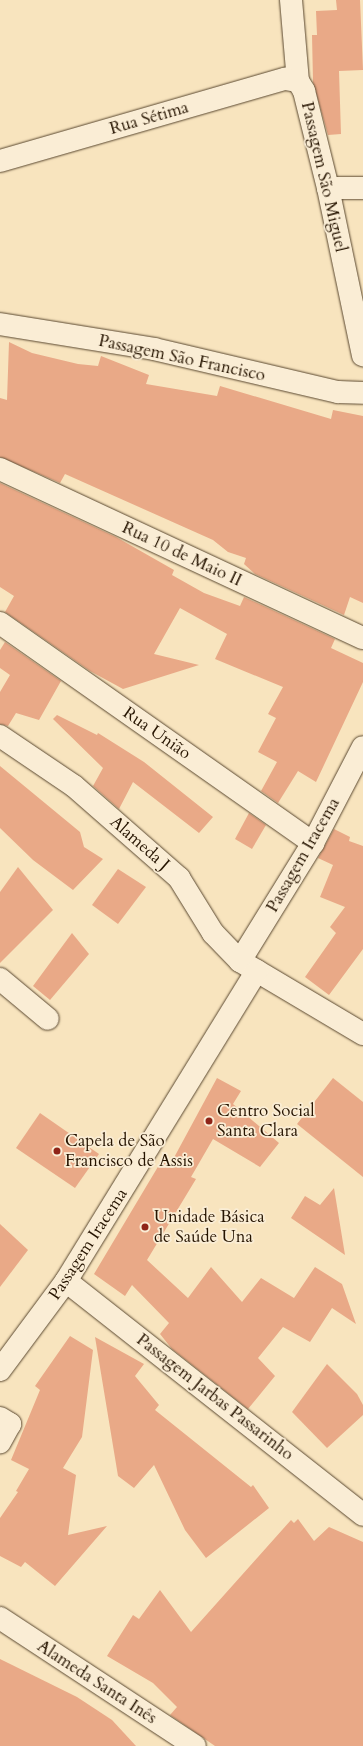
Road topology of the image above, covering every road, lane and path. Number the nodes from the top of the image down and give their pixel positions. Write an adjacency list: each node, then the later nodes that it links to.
1 (292, 0): 2 (street, Passagem São Miguel)
2 (298, 81): 3 (street, Rua Sétima); 4 (street, Passagem São Miguel)
3 (0, 161)
4 (328, 188): 5 (street); 7 (street, Passagem São Miguel)
5 (363, 188)
6 (0, 324): 8 (street, Passagem São Francisco)
7 (363, 355)
8 (363, 393)
9 (0, 470): 11 (street, Rua 10 de Maio II)
10 (0, 623): 14 (street, Rua União)
11 (363, 638)
12 (0, 736): 15 (street, Alameda J)
13 (363, 747): 14 (street, Passagem Iracema)
14 (313, 844): 15 (street, Passagem Iracema)
15 (249, 966): 18 (street, Alameda J); 19 (street, Passagem Iracema)
16 (0, 979): 17 (street)
17 (48, 1019)
18 (360, 1025)
19 (66, 1281): 20 (street, Passagem Iracema); 21 (street, Passagem Jarbas Passarinho)
20 (0, 1370)
21 (363, 1515)
22 (0, 1618): 23 (street, Alameda Santa Inês)
23 (195, 1746)

